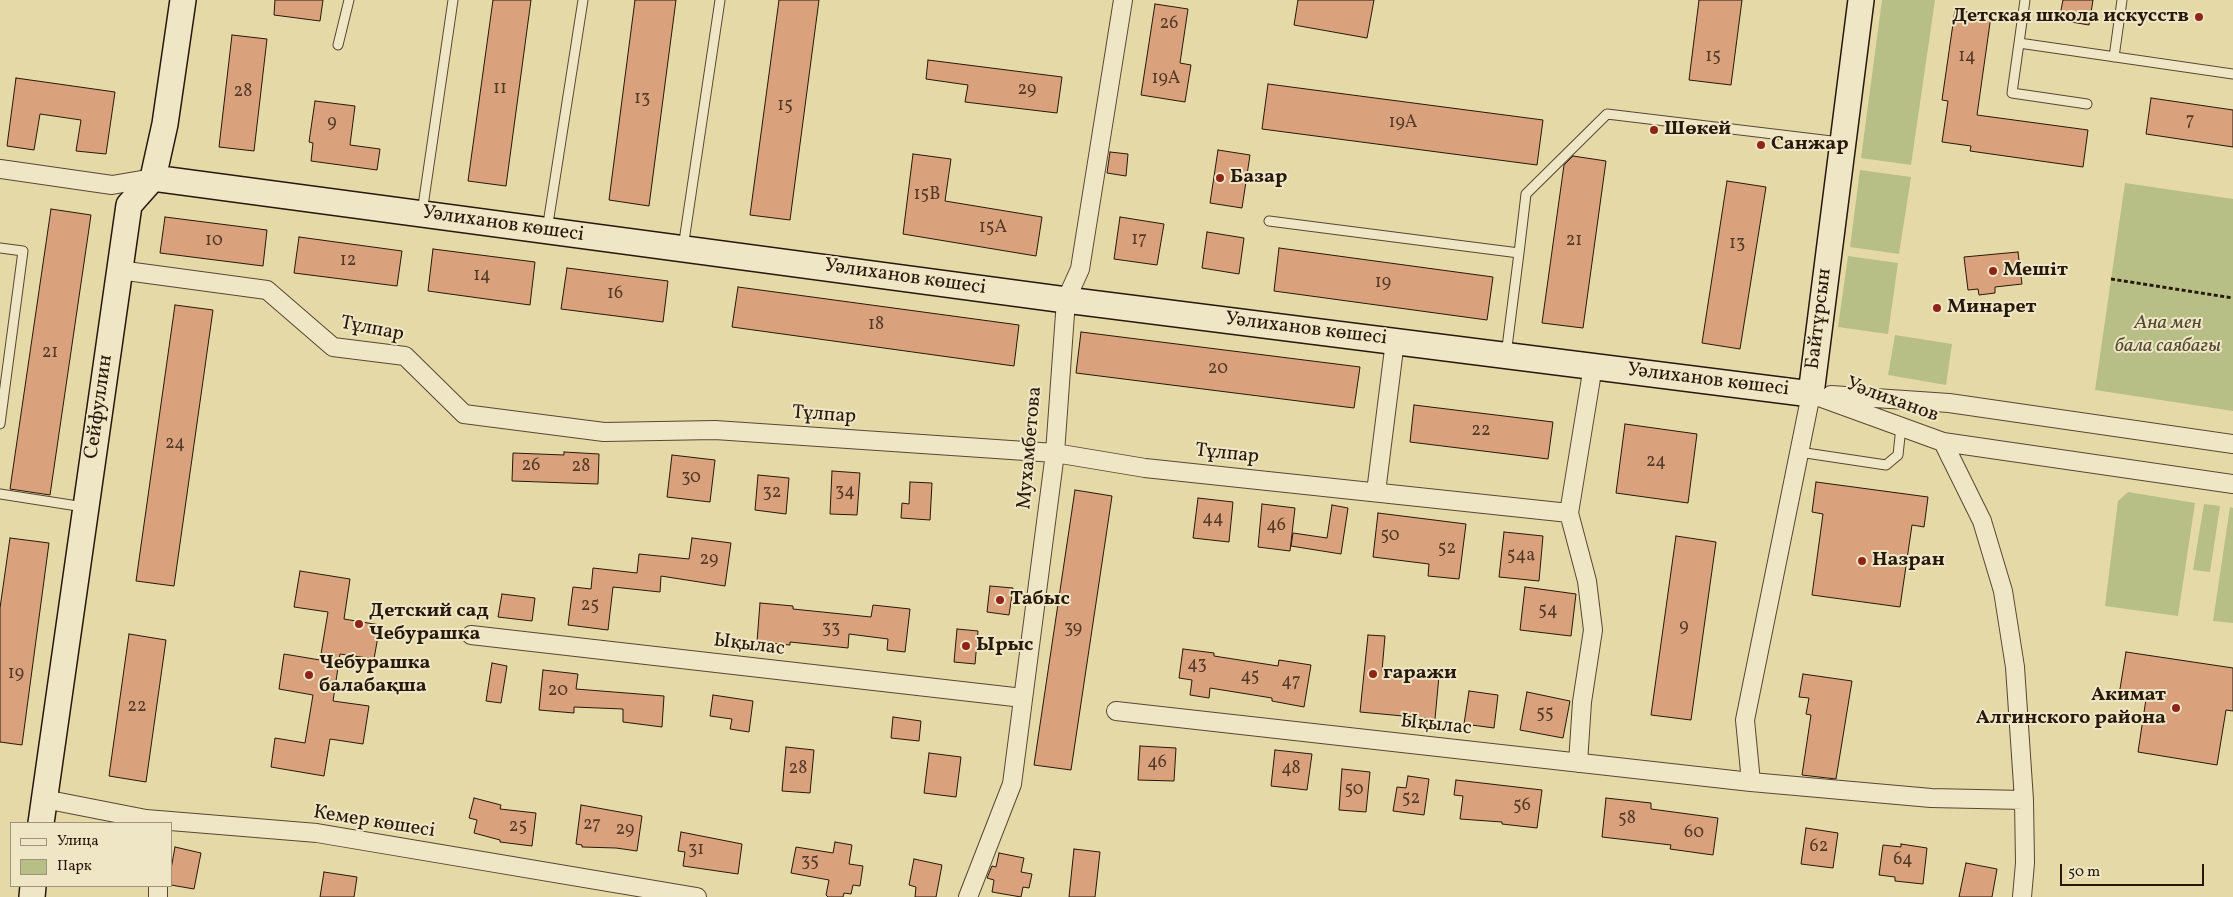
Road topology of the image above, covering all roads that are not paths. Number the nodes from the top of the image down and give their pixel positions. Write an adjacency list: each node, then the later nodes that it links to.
1 (183, 0): 17 (street, Сейфуллин)
2 (348, 0): 11 (lane)
3 (453, 0): 18 (lane)
4 (583, 0): 20 (lane)
5 (720, 0): 22 (lane)
6 (1123, 0): 25 (street, Мухамбетова)
7 (1861, 0): 15 (street, Байтұрсын)
8 (2025, 0): 10 (lane)
9 (2122, 0): 12 (lane)
10 (2019, 43): 12 (lane); 14 (lane)
11 (338, 45)
12 (2114, 57): 13 (lane)
13 (2233, 74)
14 (2087, 104)
15 (1843, 142): 23 (lane); 29 (street, Байтұрсын)
16 (0, 169): 17 (street, Уәлиханов көшесі)
17 (153, 178): 18 (street, Уәлиханов көшесі); 24 (street, Сейфуллин)
18 (422, 214): 20 (street, Уәлиханов көшесі)
19 (1270, 221): 23 (lane)
20 (547, 230): 22 (street, Уәлиханов көшесі)
21 (0, 248): 30 (lane)
22 (683, 248): 25 (street, Уәлиханов көшесі)
23 (1519, 253): 27 (lane)
24 (119, 270): 35 (street, Тұлпар); 39 (street, Сейфуллин)
25 (1066, 300): 26 (street, Уәлиханов көшесі); 35 (street, Мухамбетова)
26 (1395, 342): 27 (street, Уәлиханов көшесі); 37 (street)
27 (1506, 356): 28 (street, Уәлиханов көшесі)
28 (1593, 366): 29 (street, Уәлиханов көшесі); 40 (street)
29 (1810, 394): 31 (street, Уәлиханов); 33 (street, Уәлиханов); 34 (street, Байтұрсын)
30 (0, 424)
31 (1901, 427): 32 (street, Уәлиханов); 34 (lane)
32 (1943, 442): 36 (street, Уәлиханов); 46 (street)
33 (2233, 444)
34 (1799, 452): 45 (street, Байтұрсын)
35 (1055, 453): 37 (street, Тұлпар); 42 (street, Мухамбетова)
36 (2233, 484)
37 (1376, 492): 40 (street, Тұлпар)
38 (0, 494): 39 (lane)
39 (86, 507): 47 (street, Сейфуллин)
40 (1569, 513): 44 (street)
41 (470, 635): 42 (street, Ықылас)
42 (1023, 698): 52 (street, Мухамбетова)
43 (1116, 711): 44 (street, Ықылас)
44 (1578, 763): 45 (street, Ықылас)
45 (1751, 782): 46 (street, Ықылас)
46 (2024, 800): 53 (street)
47 (42, 811): 48 (street, Кемер көшесі)
48 (146, 821): 49 (street, Кемер көшесі)
49 (160, 822)
50 (172, 823): 51 (street, Кемер көшесі)
51 (697, 897)
52 (968, 897)
53 (2022, 897)

